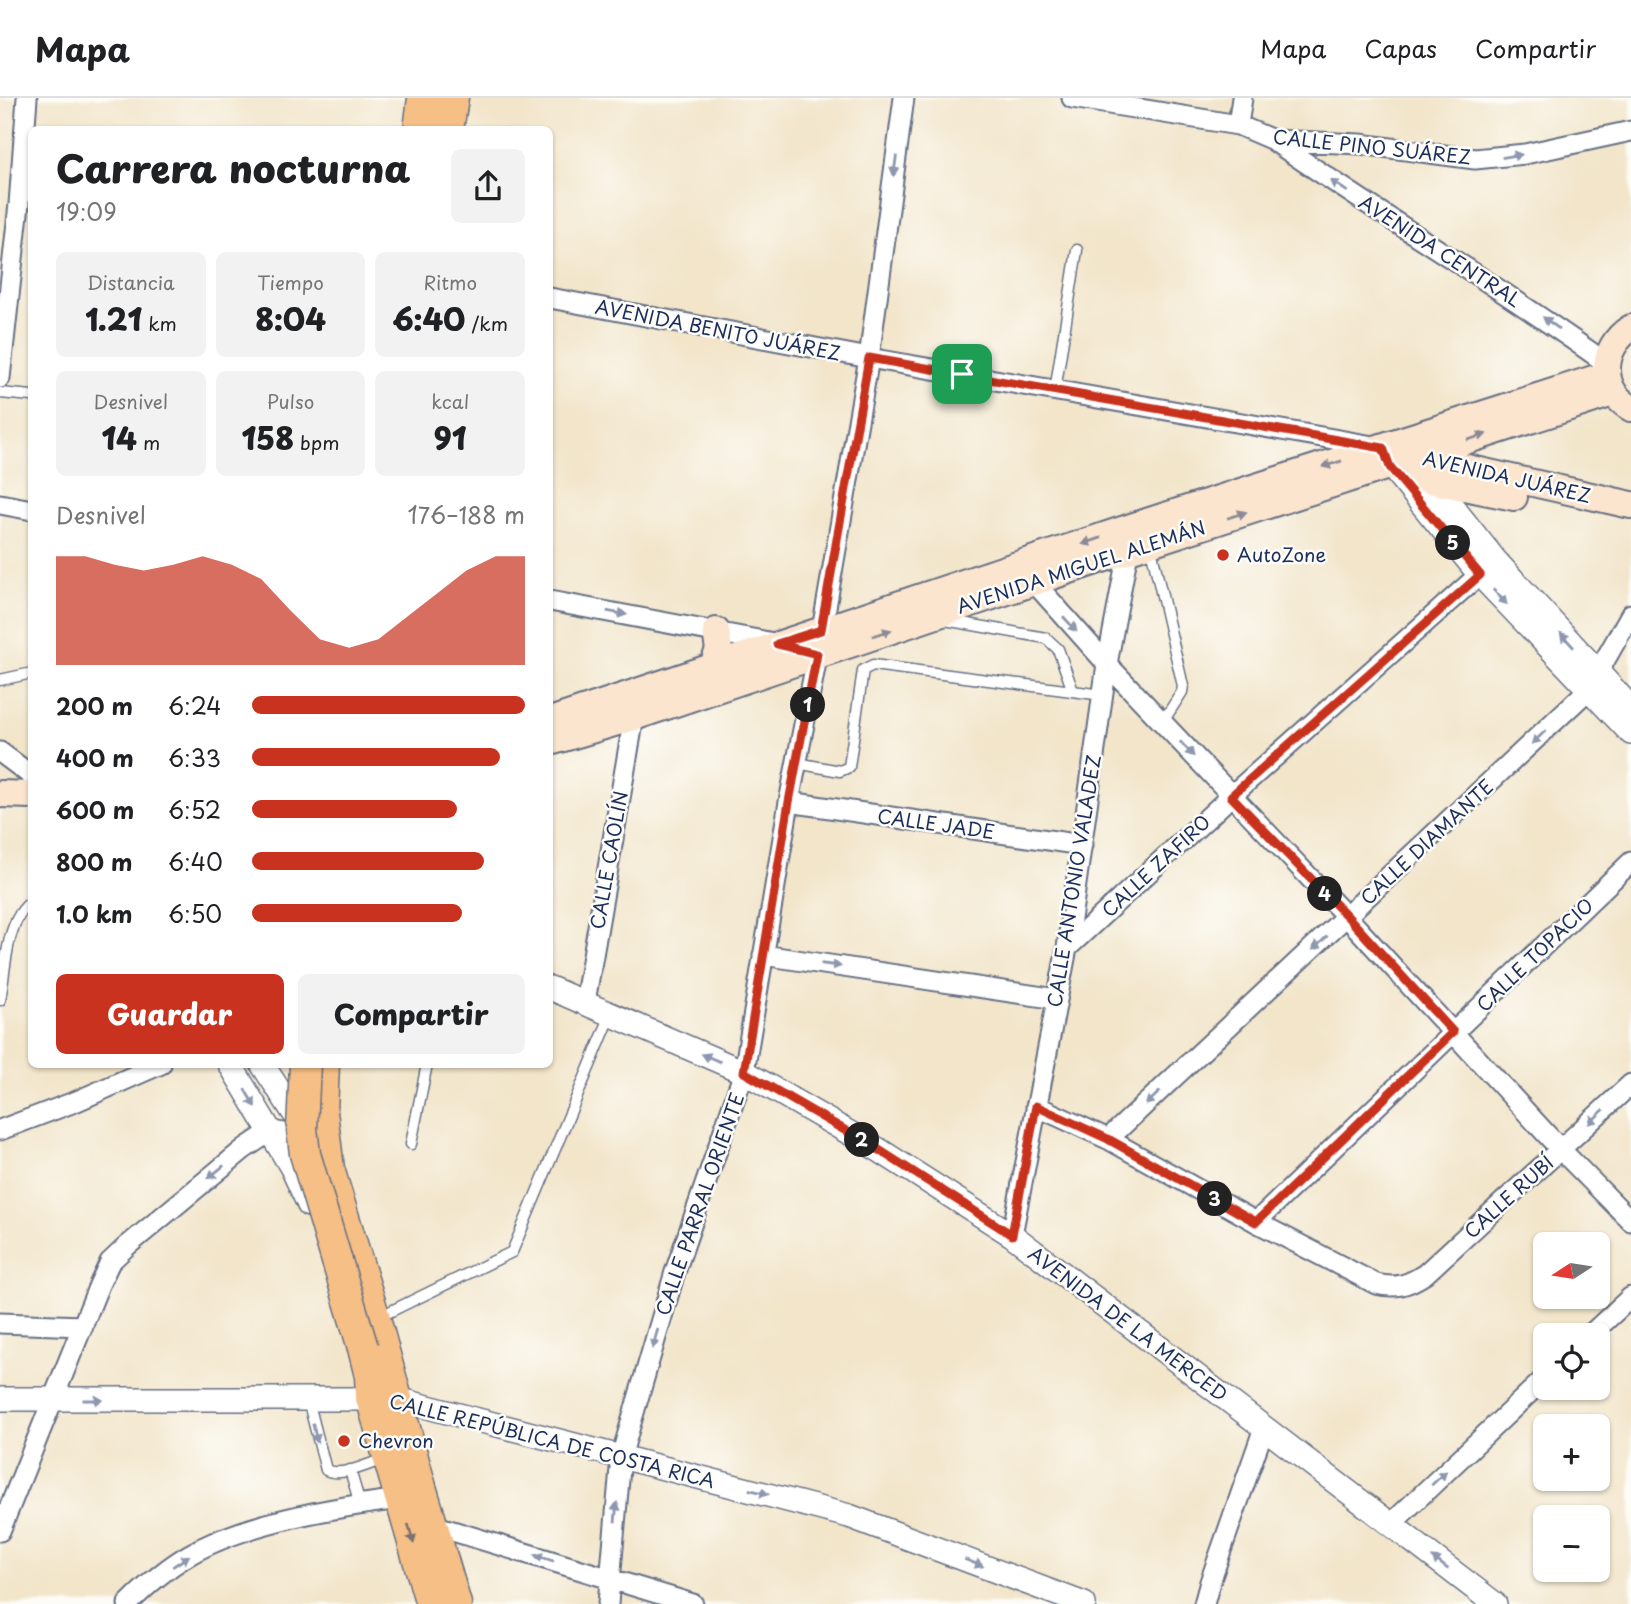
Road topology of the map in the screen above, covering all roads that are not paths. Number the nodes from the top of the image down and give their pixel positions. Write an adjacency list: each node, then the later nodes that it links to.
1 (27, 98): 12 (street)
2 (423, 98): 8 (main road)
3 (453, 98): 9 (main road)
4 (904, 98): 16 (street, CALLE PARRAL ORIENTE, one-way to 16)
5 (1072, 98): 7 (street, CALLE PINO SUÁREZ)
6 (1242, 98): 7 (street)
7 (1238, 125): 11 (street, CALLE PINO SUÁREZ)
8 (420, 126)
9 (449, 126)
10 (1631, 131): 11 (street, CALLE PINO SUÁREZ, one-way to 10)
11 (1273, 140): 18 (street, AVENIDA CENTRAL, one-way to 11)
12 (17, 204): 17 (street)
13 (1077, 250): 19 (lane)
14 (553, 299): 16 (street, AVENIDA BENITO JUÁREZ)
15 (1631, 328): 18 (main road)
16 (869, 358): 19 (street, AVENIDA BENITO JUÁREZ); 36 (street, CALLE PARRAL ORIENTE)
17 (0, 378)
18 (1614, 385): 22 (main road, AVENIDA MIGUEL ALEMÁN)
19 (1055, 390): 23 (street, AVENIDA BENITO JUÁREZ)
20 (0, 393): 21 (lane)
21 (28, 396)
22 (1412, 447): 23 (main road, AVENIDA MIGUEL ALEMÁN); 24 (street); 26 (main road, AVENIDA JUÁREZ)
23 (1387, 457): 24 (main road, AVENIDA JUÁREZ); 29 (main road, AVENIDA MIGUEL ALEMÁN); 30 (street)
24 (1429, 480): 28 (main road, AVENIDA JUÁREZ); 30 (street)
25 (0, 504): 27 (street)
26 (1631, 505)
27 (28, 509)
28 (1631, 520)
29 (1137, 540): 31 (main road, AVENIDA MIGUEL ALEMÁN); 37 (street, CALLE ANTONIO VALADEZ); 47 (lane)
30 (1488, 567): 41 (street); 56 (street, CALLE ZAFIRO)
31 (1026, 574): 34 (main road, AVENIDA MIGUEL ALEMÁN); 36 (main road, AVENIDA MIGUEL ALEMÁN); 37 (street, one-way to 37)
32 (553, 602): 35 (street, one-way to 35)
33 (1631, 614): 41 (street, CALLE DIAMANTE)
34 (930, 617): 36 (main road, AVENIDA MIGUEL ALEMÁN, one-way to 34); 42 (lane)
35 (716, 631): 36 (street); 38 (main road)
36 (806, 644): 38 (main road, AVENIDA MIGUEL ALEMÁN); 45 (main road, AVENIDA MIGUEL ALEMÁN); 48 (lane); 52 (street, CALLE PARRAL ORIENTE)
37 (1107, 664): 43 (street, CALLE ANTONIO VALADEZ); 47 (street)
38 (712, 668): 46 (main road, AVENIDA MIGUEL ALEMÁN)
39 (28, 674): 40 (lane)
40 (0, 680)
41 (1593, 682): 44 (street); 49 (street); 65 (street, CALLE DIAMANTE, one-way to 65)
42 (1073, 691): 43 (lane); 52 (lane)
43 (1102, 695): 62 (street, CALLE ANTONIO VALADEZ)
44 (1631, 708)
45 (634, 717): 50 (main road, AVENIDA MIGUEL ALEMÁN); 71 (street, CALLE CAOLÍN)
46 (553, 720)
47 (1162, 723): 56 (street, one-way to 56)
48 (553, 730)
49 (1631, 733)
50 (553, 741)
51 (0, 752): 53 (street)
52 (797, 762): 58 (street, CALLE PARRAL ORIENTE)
53 (28, 773)
54 (0, 794): 55 (main road)
55 (28, 795)
56 (1231, 796): 65 (street); 66 (street, CALLE ZAFIRO)
57 (0, 802): 59 (lane)
58 (789, 802): 62 (street, CALLE JADE); 67 (street, CALLE PARRAL ORIENTE)
59 (28, 803)
60 (0, 811): 61 (main road)
61 (28, 812)
62 (1082, 845): 66 (street, CALLE ANTONIO VALADEZ)
63 (1631, 862): 73 (street, CALLE TOPACIO)
64 (28, 904): 70 (lane)
65 (1348, 917): 73 (street); 87 (street, CALLE DIAMANTE, one-way to 87)
66 (1067, 948): 69 (street, CALLE ANTONIO VALADEZ)
67 (763, 955): 69 (street, one-way to 69); 81 (street, CALLE PARRAL ORIENTE)
68 (553, 989): 71 (street, AVENIDA DE LA MERCED)
69 (1057, 999): 84 (street, CALLE ANTONIO VALADEZ)
70 (0, 1000)
71 (585, 1002): 72 (street, AVENIDA DE LA MERCED)
72 (611, 1015): 81 (street, AVENIDA DE LA MERCED, one-way to 72); 95 (lane)
73 (1453, 1032): 89 (street); 92 (street, CALLE TOPACIO)
74 (152, 1068): 85 (street)
75 (232, 1068): 86 (street, one-way to 86)
76 (265, 1068): 83 (street)
77 (299, 1068): 83 (street)
78 (304, 1068): 100 (main road, bridge)
79 (324, 1068): 90 (main road)
80 (426, 1068): 88 (lane)
81 (744, 1072): 93 (street, AVENIDA DE LA MERCED); 105 (street, CALLE PARRAL ORIENTE, one-way to 105)
82 (1631, 1084): 89 (street, CALLE RUBÍ, one-way to 89)
83 (278, 1087): 90 (street)
84 (1036, 1106): 87 (street); 93 (street, CALLE ANTONIO VALADEZ)
85 (0, 1130)
86 (271, 1131): 90 (street); 98 (street, one-way to 98); 100 (street)
87 (1108, 1139): 92 (street)
88 (411, 1144)
89 (1561, 1150): 91 (street); 92 (street, CALLE RUBÍ)
90 (327, 1155): 95 (main road)
91 (1631, 1221)
92 (1256, 1222)
93 (1012, 1235): 104 (street, AVENIDA DE LA MERCED)
94 (1631, 1297): 97 (street)
95 (375, 1318): 100 (main road)
96 (0, 1323): 98 (street)
97 (1603, 1323)
98 (83, 1326): 102 (street)
99 (1533, 1389): 111 (street, one-way to 99)
100 (384, 1398): 103 (street, CALLE REPÚBLICA DE COSTA RICA); 105 (street, CALLE REPÚBLICA DE COSTA RICA); 106 (main road); 110 (main road)
101 (0, 1399): 102 (street, CALLE REPÚBLICA DE COSTA RICA)
102 (53, 1400): 103 (street, CALLE REPÚBLICA DE COSTA RICA, one-way to 103); 112 (street)
103 (308, 1400): 107 (lane, one-way to 107)
104 (1264, 1428): 111 (street, AVENIDA DE LA MERCED); 120 (street)
105 (621, 1457): 113 (street, CALLE PARRAL ORIENTE, one-way to 105); 114 (street, CALLE REPÚBLICA DE COSTA RICA, one-way to 114)
106 (388, 1458): 107 (lane); 108 (main road)
107 (350, 1469): 109 (lane)
108 (401, 1499): 109 (street); 116 (main road, one-way to 116)
109 (360, 1504): 115 (street, one-way to 109)
110 (433, 1525): 113 (street, one-way to 110); 117 (main road)
111 (1390, 1525): 121 (street, AVENIDA DE LA MERCED, one-way to 111)
112 (0, 1531)
113 (609, 1578): 118 (street, CALLE PARRAL ORIENTE); 119 (street)
114 (1072, 1602)
115 (128, 1604)
116 (430, 1604)
117 (456, 1604)
118 (608, 1604)
119 (693, 1604)
120 (1204, 1604)
121 (1495, 1604)

